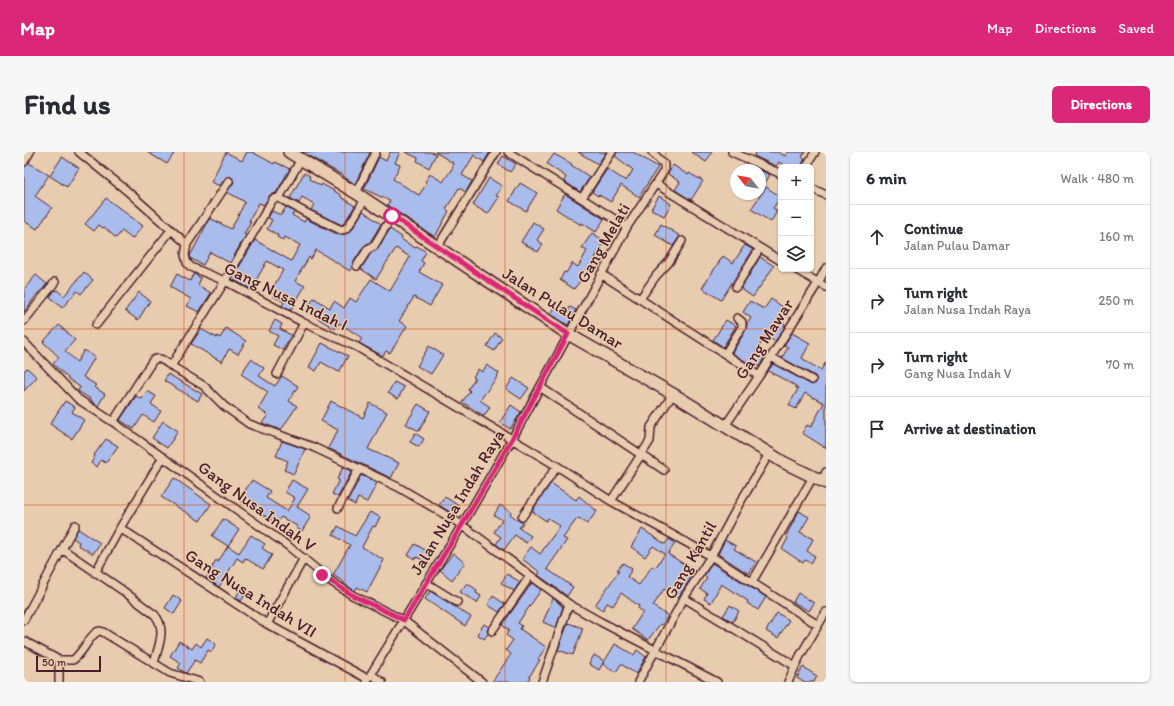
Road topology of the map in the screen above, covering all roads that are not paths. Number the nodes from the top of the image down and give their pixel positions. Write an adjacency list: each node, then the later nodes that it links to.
1 (30, 152): 12 (street)
2 (79, 152): 24 (street)
3 (289, 152): 11 (street, Jalan Pulau Damar)
4 (376, 152): 19 (street)
5 (496, 152): 27 (street)
6 (508, 152): 21 (street)
7 (612, 152): 21 (street)
8 (652, 152): 16 (street, Gang Melati)
9 (732, 152): 14 (street)
10 (815, 152): 13 (street)
11 (301, 159): 19 (street, Jalan Pulau Damar); 20 (street)
12 (24, 162)
13 (808, 164)
14 (778, 173)
15 (229, 181): 26 (street)
16 (656, 184): 23 (street, Gang Melati); 28 (street)
17 (814, 189): 18 (street)
18 (826, 195)
19 (361, 196): 20 (street); 22 (street, Jalan Pulau Damar)
20 (279, 198): 34 (street)
21 (582, 198): 23 (street)
22 (392, 216): 27 (street, Jalan Pulau Damar); 30 (street)
23 (627, 227): 33 (street, Gang Melati)
24 (171, 230): 26 (street); 43 (street)
25 (682, 241): 39 (street)
26 (187, 244): 34 (street, Gang Nusa Indah I)
27 (438, 246): 44 (street, Jalan Pulau Damar)
28 (760, 248): 29 (street); 37 (street)
29 (778, 259)
30 (357, 266)
31 (826, 268): 36 (street, Gang Mawar)
32 (800, 272): 36 (street)
33 (601, 274): 39 (street); 44 (street, Gang Melati)
34 (225, 281): 42 (street, Gang Nusa Indah I); 48 (street)
35 (55, 282): 41 (street)
36 (818, 283): 38 (street); 47 (street, Gang Mawar)
37 (736, 287)
38 (826, 287)
39 (640, 299): 46 (street)
40 (737, 318): 46 (street)
41 (24, 321)
42 (304, 323): 49 (street); 56 (street, Gang Nusa Indah I)
43 (96, 325)
44 (568, 334): 52 (street, Jalan Nusa Indah Raya); 53 (street, Jalan Pulau Damar)
45 (24, 342): 54 (street, Gang Nusa Indah V)
46 (725, 354): 50 (street)
47 (770, 357): 50 (street, Gang Mawar); 51 (street)
48 (171, 366): 54 (street); 61 (street)
49 (277, 374)
50 (759, 376): 55 (street, Gang Mawar)
51 (812, 380)
52 (540, 387): 56 (street, Jalan Nusa Indah Raya); 58 (street)
53 (673, 394): 55 (street, Jalan Pulau Damar); 58 (street)
54 (113, 422): 59 (street, Gang Nusa Indah V)
55 (725, 426): 57 (street, Jalan Pulau Damar)
56 (512, 439): 60 (street, Gang Nusa Indah I); 68 (street, Jalan Nusa Indah Raya)
57 (770, 454): 63 (street, Jalan Pulau Damar); 71 (street, Gang Kantil)
58 (640, 455): 62 (street); 64 (street)
59 (163, 457): 69 (street); 72 (street, Gang Nusa Indah V)
60 (557, 466): 64 (street, Gang Nusa Indah I); 66 (street)
61 (359, 469): 65 (street); 68 (street)
62 (664, 470)
63 (822, 478): 75 (street)
64 (611, 501): 71 (street, Gang Nusa Indah I)
65 (338, 508)
66 (522, 517)
67 (75, 525): 70 (street)
68 (462, 525): 74 (street); 76 (street, Jalan Nusa Indah Raya)
69 (120, 528): 73 (street); 83 (street, Gang Nusa Indah VII)
70 (62, 549): 73 (street); 81 (street)
71 (711, 556): 75 (street, Gang Nusa Indah I); 77 (street, Gang Kantil)
72 (304, 558): 82 (street, Gang Nusa Indah V); 83 (street)
73 (95, 573): 89 (street)
74 (530, 576): 79 (street); 85 (street)
75 (752, 582): 84 (street, Gang Nusa Indah I)
76 (426, 583): 78 (street); 82 (street, Jalan Nusa Indah Raya)
77 (684, 598): 87 (street, Gang Kantil); 90 (street)
78 (457, 602)
79 (569, 604): 87 (street); 96 (street)
80 (826, 612): 84 (street)
81 (24, 620)
82 (404, 620): 91 (street, Jalan Nusa Indah Raya); 95 (street, Gang Nusa Indah V)
83 (267, 624): 91 (street, Gang Nusa Indah VII)
84 (818, 625): 90 (street)
85 (492, 631)
86 (24, 641): 88 (street)
87 (656, 650): 97 (street, Gang Kantil); 98 (street)
88 (59, 660): 89 (street); 92 (street)
89 (154, 663): 93 (street)
90 (795, 666): 99 (street)
91 (368, 678): 94 (street, Gang Nusa Indah VII)
92 (59, 682)
93 (200, 682)
94 (382, 682)
95 (482, 682)
96 (542, 682)
97 (638, 682)
98 (717, 682)
99 (788, 682)

